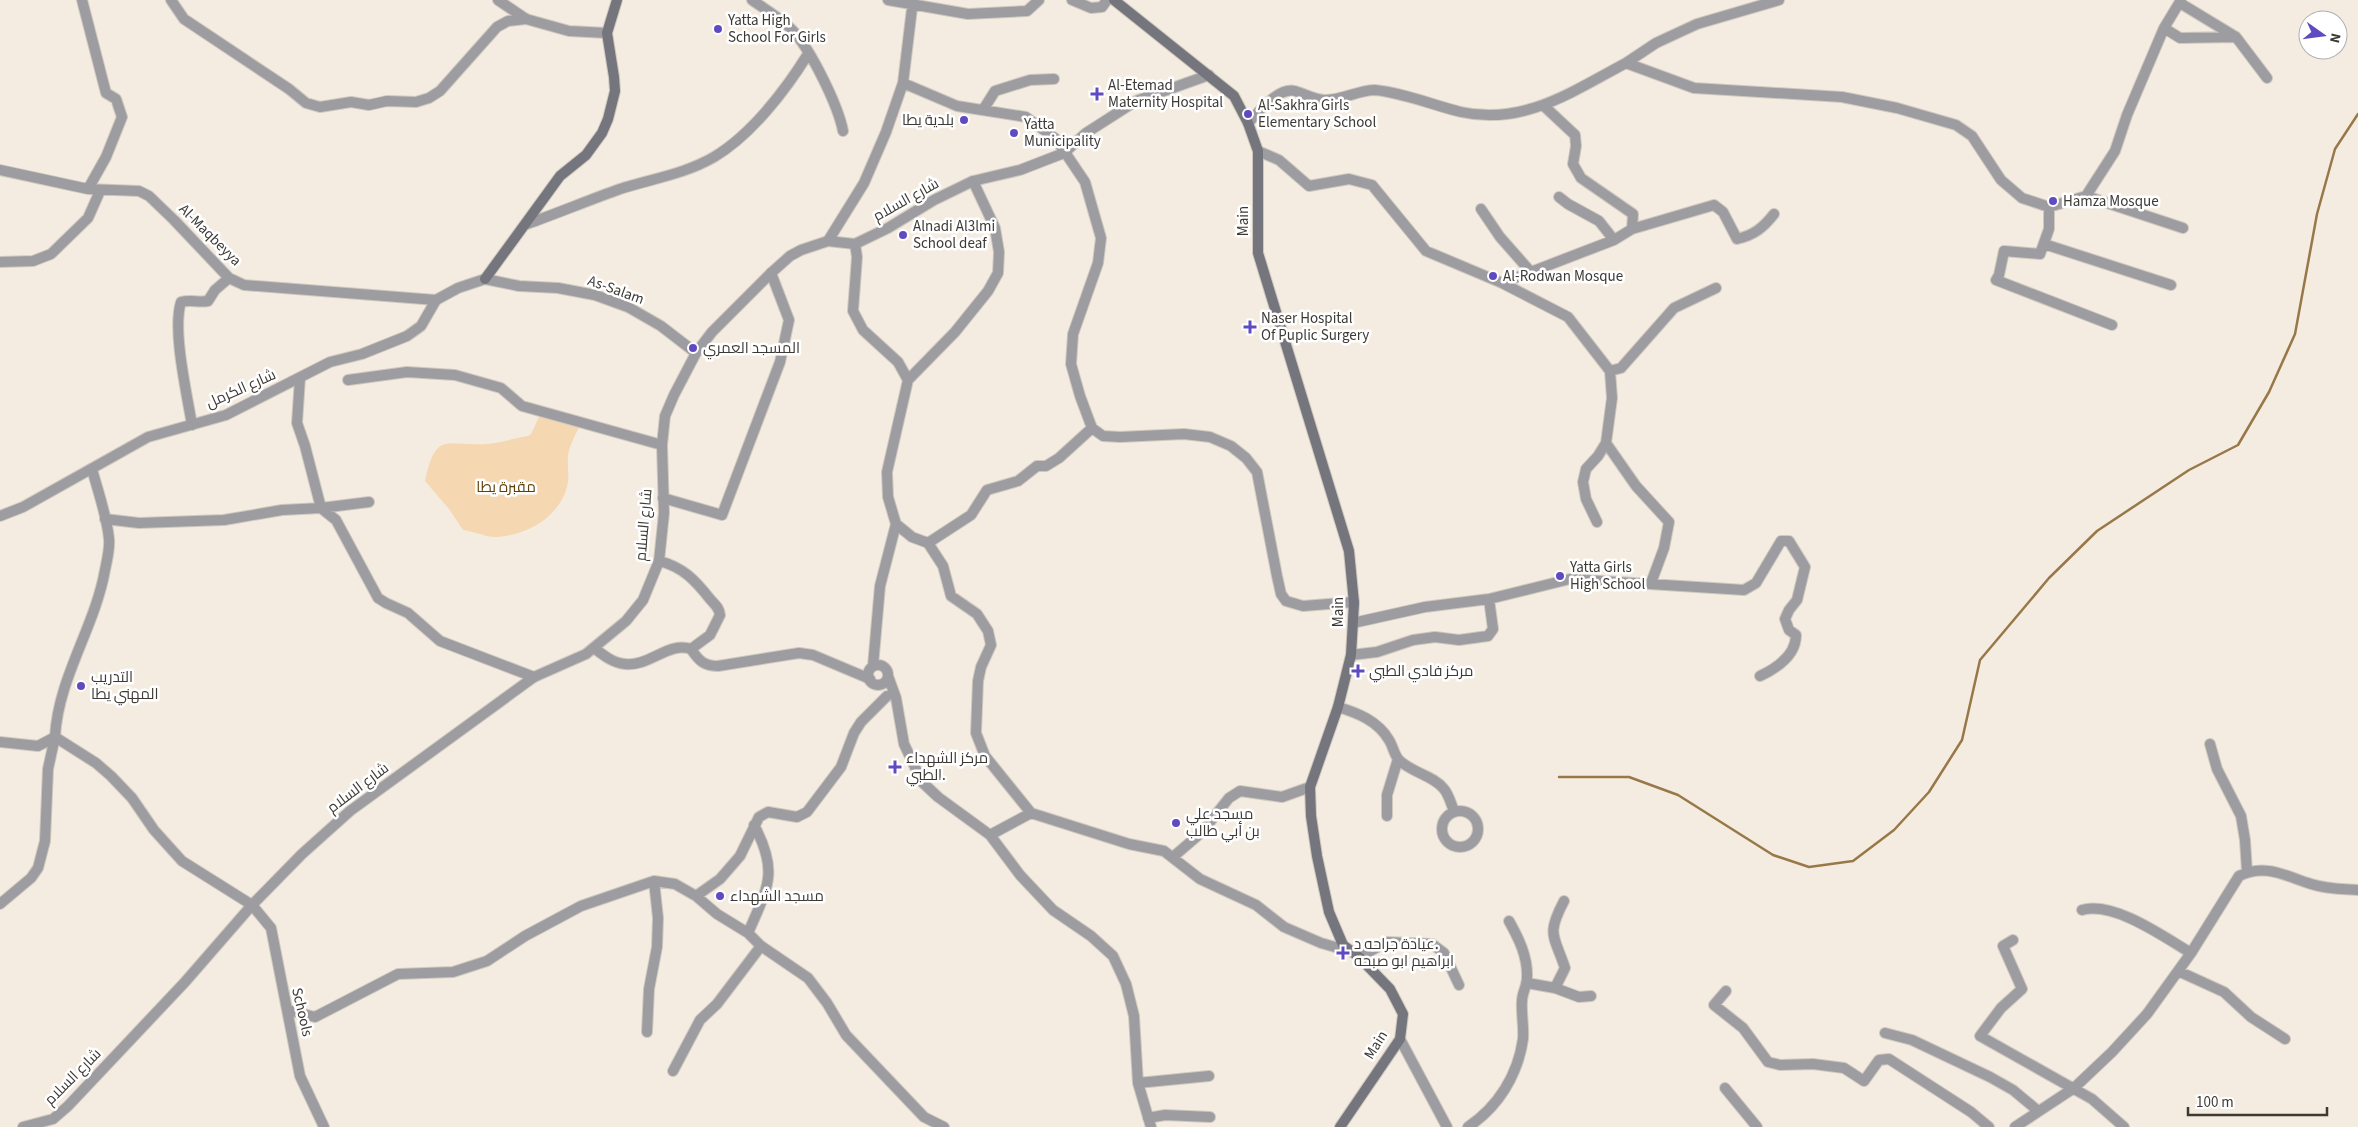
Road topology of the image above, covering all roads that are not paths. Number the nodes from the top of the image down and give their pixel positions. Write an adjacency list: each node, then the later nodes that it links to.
1 (82, 0): 32 (street)
2 (171, 0): 14 (street)
3 (498, 0): 14 (street)
4 (617, 0): 16 (main road)
5 (752, 0): 18 (street)
6 (888, 0): 13 (street)
7 (1039, 0): 13 (street)
8 (1072, 0): 9 (street)
9 (1107, 0)
10 (1114, 0): 20 (main road, Main)
11 (1779, 0): 19 (street)
12 (2181, 2): 15 (street); 17 (street)
13 (913, 3): 23 (street)
14 (526, 19): 16 (street)
15 (2164, 28): 17 (street); 34 (street)
16 (607, 33): 39 (main road)
17 (2236, 37): 21 (street)
18 (808, 54): 27 (street); 39 (street)
19 (1626, 64): 24 (street); 36 (street)
20 (1209, 74): 26 (main road, Main); 29 (street, شارع السلام)
21 (2267, 78)
22 (1054, 79): 25 (street)
23 (903, 84): 25 (street); 43 (street)
24 (1544, 106): 26 (street); 41 (street)
25 (983, 110): 29 (street)
26 (1248, 123): 28 (main road, Main)
27 (843, 130)
28 (1258, 151): 51 (street); 77 (main road, Main)
29 (1064, 153): 31 (street, شارع السلام); 62 (street)
30 (0, 170): 32 (street, Al-Maqbeyya)
31 (972, 181): 44 (street, شارع السلام); 60 (street)
32 (88, 190): 33 (street, Al-Maqbeyya)
33 (100, 191): 46 (street); 49 (street, Al-Maqbeyya)
34 (2086, 196): 36 (street); 40 (street)
35 (1559, 197): 42 (street)
36 (2049, 207): 45 (street)
37 (1481, 209): 47 (street)
38 (1774, 214): 41 (street)
39 (527, 224): 50 (main road)
40 (2183, 228)
41 (1632, 230): 42 (street)
42 (1614, 240): 47 (street)
43 (828, 241): 44 (street, شارع السلام); 48 (street, شارع السلام)
44 (855, 244): 60 (street)
45 (2044, 244): 52 (street); 55 (street)
46 (0, 262)
47 (1530, 272): 51 (street)
48 (771, 273): 56 (street, شارع السلام); 66 (street)
49 (229, 278): 54 (street, Al-Maqbeyya); 61 (street)
50 (485, 279): 54 (street); 56 (street, As-Salam)
51 (1502, 283): 57 (street)
52 (2171, 285)
53 (1716, 288): 57 (street)
54 (436, 300): 58 (street, شارع الكرمل)
55 (2112, 326)
56 (696, 354): 64 (street, شارع السلام)
57 (1610, 371): 63 (street)
58 (300, 378): 61 (street, شارع الكرمل); 68 (street)
59 (348, 380): 64 (street)
60 (908, 380): 72 (street)
61 (192, 425): 65 (street, شارع الكرمل)
62 (1092, 428): 73 (street); 77 (street)
63 (1606, 443): 71 (street); 75 (street)
64 (662, 444): 66 (street, شارع السلام)
65 (92, 469): 69 (street, شارع الكرمل); 70 (street)
66 (663, 498): 74 (street, شارع السلام)
67 (369, 502): 68 (street)
68 (321, 508): 70 (street); 84 (street)
69 (0, 516)
70 (106, 519): 88 (street)
71 (1597, 522)
72 (896, 524): 73 (street); 82 (street)
73 (928, 543): 94 (street)
74 (659, 561): 79 (street, شارع السلام); 80 (street)
75 (1651, 583): 76 (street); 83 (street)
76 (1489, 599): 78 (street); 81 (street)
77 (1354, 602): 78 (main road, Main)
78 (1353, 623): 81 (main road, Main)
79 (594, 648): 80 (street); 84 (street, شارع السلام)
80 (691, 650): 82 (street)
81 (1351, 655): 86 (main road, Main)
82 (877, 672): 85 (street); 87 (street)
83 (1760, 676)
84 (534, 677): 105 (street, شارع السلام)
85 (887, 696): 87 (street); 96 (street)
86 (1338, 707): 91 (street); 92 (main road, Main)
87 (899, 724): 97 (street)
88 (55, 737): 89 (street); 104 (street); 105 (street, Schools)
89 (0, 742)
90 (2210, 744): 99 (street)
91 (1398, 759): 93 (street); 95 (street)
92 (1310, 787): 98 (street); 110 (main road, Main)
93 (1454, 811)
94 (1031, 813): 97 (street); 98 (street)
95 (1387, 816)
96 (754, 825): 102 (street); 108 (street)
97 (990, 835): 127 (street)
98 (1173, 857): 110 (street)
99 (2247, 872): 101 (street); 112 (street)
100 (654, 881): 102 (street); 120 (street); 121 (street)
101 (2358, 890)
102 (696, 896): 108 (street)
103 (1564, 901): 117 (street)
104 (0, 904)
105 (252, 905): 120 (street, Schools); 133 (street, شارع السلام)
106 (2082, 910): 112 (street)
107 (1509, 921): 115 (street)
108 (748, 933): 111 (street)
109 (2014, 940): 129 (street)
110 (1343, 945): 113 (main road, Main)
111 (761, 946): 125 (street); 135 (street)
112 (2191, 953): 114 (street)
113 (1359, 957): 116 (street); 123 (main road, Main)
114 (2178, 971): 124 (street); 129 (street)
115 (1527, 983): 117 (street); 138 (street)
116 (1459, 985)
117 (1555, 988): 119 (street)
118 (1726, 991): 140 (street)
119 (1591, 996)
120 (288, 1010): 134 (street, Schools)
121 (647, 1032)
122 (1886, 1034): 130 (street)
123 (1400, 1039): 136 (main road, Main); 137 (street)
124 (2285, 1039)
125 (673, 1071)
126 (1209, 1076): 127 (street)
127 (1138, 1083): 132 (street)
128 (1724, 1088): 139 (street)
129 (2074, 1088): 130 (street); 142 (street)
130 (2037, 1110): 141 (street)
131 (1210, 1117): 132 (street)
132 (1150, 1122)
133 (23, 1127)
134 (324, 1127)
135 (944, 1127)
136 (1340, 1127)
137 (1447, 1127)
138 (1468, 1127)
139 (1757, 1127)
140 (1989, 1127)
141 (2015, 1127)
142 (2124, 1127)

